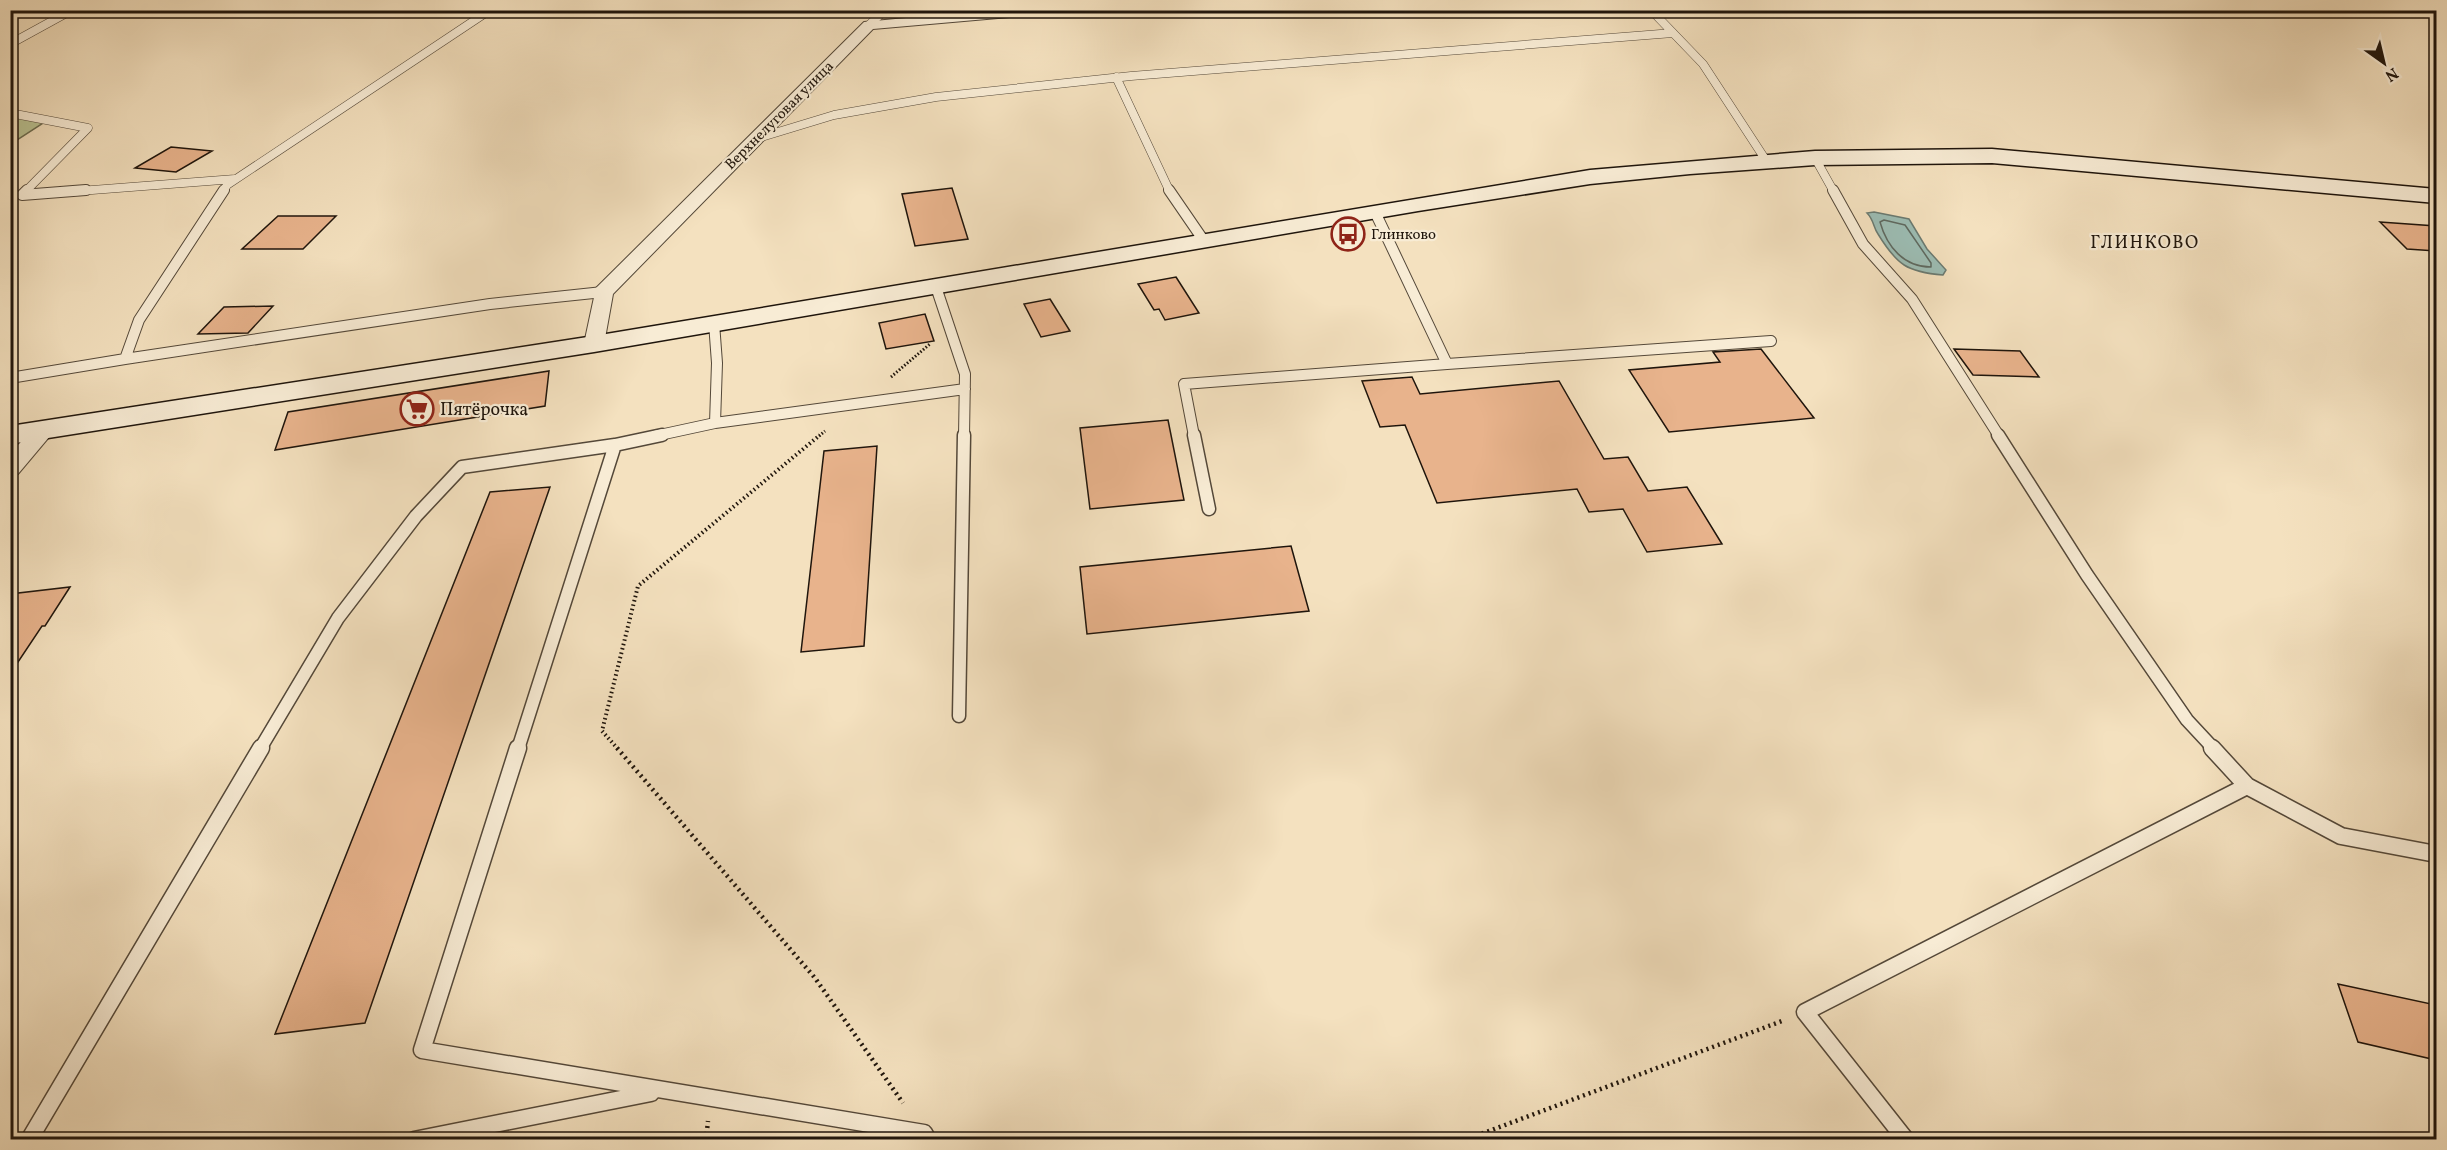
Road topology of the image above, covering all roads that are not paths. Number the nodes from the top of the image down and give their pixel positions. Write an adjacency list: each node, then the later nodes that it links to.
1 (72, 10): 7 (lane)
2 (490, 10): 13 (lane)
3 (1044, 10): 5 (street, Верхнелуговая улица)
4 (1651, 10): 6 (lane)
5 (878, 15): 10 (street, Верхнелуговая улица)
6 (1673, 33): 8 (lane); 12 (lane)
7 (10, 44)
8 (1116, 77): 10 (lane); 16 (lane)
9 (10, 113): 13 (lane)
10 (755, 139): 18 (street, Верхнелуговая улица)
11 (1815, 158): 12 (main road); 14 (main road); 33 (lane)
12 (1767, 162): 15 (main road)
13 (236, 179): 22 (lane)
14 (2436, 196)
15 (1375, 212): 16 (main road); 23 (lane)
16 (1204, 241): 17 (main road)
17 (936, 287): 19 (main road); 25 (lane)
18 (603, 292): 21 (street); 22 (lane)
19 (714, 323): 21 (main road); 26 (lane)
20 (1770, 342): 23 (lane)
21 (594, 344): 27 (main road)
22 (125, 359): 24 (lane)
23 (1447, 364): 31 (lane)
24 (10, 378)
25 (965, 389): 26 (lane); 32 (lane)
26 (715, 423): 29 (lane)
27 (44, 430): 28 (main road); 30 (street)
28 (10, 435)
29 (615, 445): 35 (lane); 37 (lane)
30 (10, 469)
31 (1209, 509)
32 (959, 716)
33 (2247, 786): 34 (lane); 39 (lane)
34 (2436, 854)
35 (660, 1091): 36 (lane); 38 (lane)
36 (926, 1136)
37 (29, 1140)
38 (414, 1140)
39 (1906, 1140)

